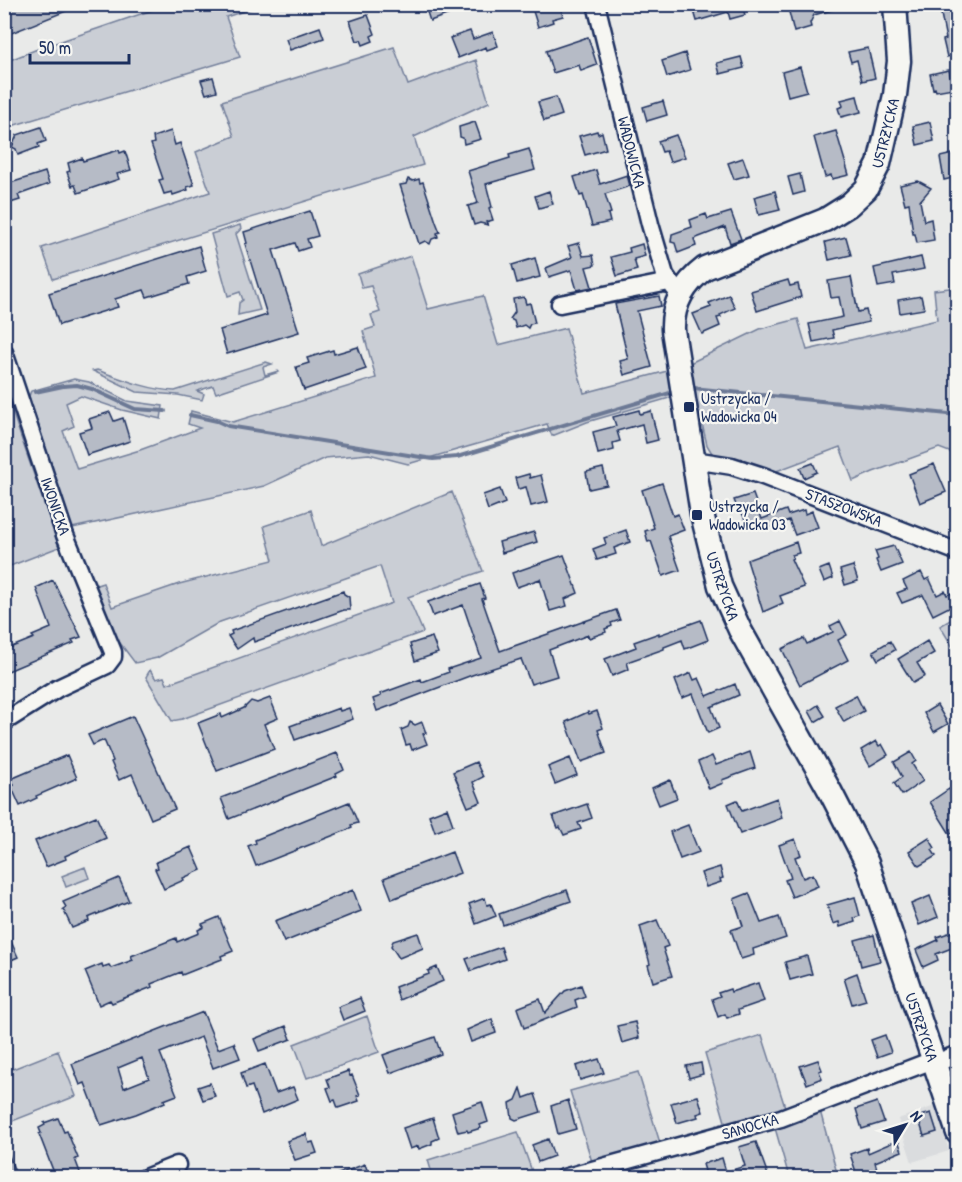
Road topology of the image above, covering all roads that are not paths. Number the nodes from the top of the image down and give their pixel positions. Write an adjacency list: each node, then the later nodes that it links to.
1 (596, 4): 3 (street, WADOWICKA)
2 (895, 4): 3 (street, USTRZYCKA)
3 (675, 288): 4 (street); 6 (street, USTRZYCKA)
4 (560, 304)
5 (4, 352): 8 (street, IWONICKA)
6 (694, 460): 7 (street, STASZOWSKA); 10 (street, USTRZYCKA)
7 (957, 552)
8 (4, 722)
9 (957, 1053): 10 (street, SANOCKA)
10 (934, 1062): 11 (street, USTRZYCKA); 14 (street, SANOCKA)
11 (957, 1133)
12 (177, 1165): 13 (street)
13 (146, 1178)
14 (563, 1178)

